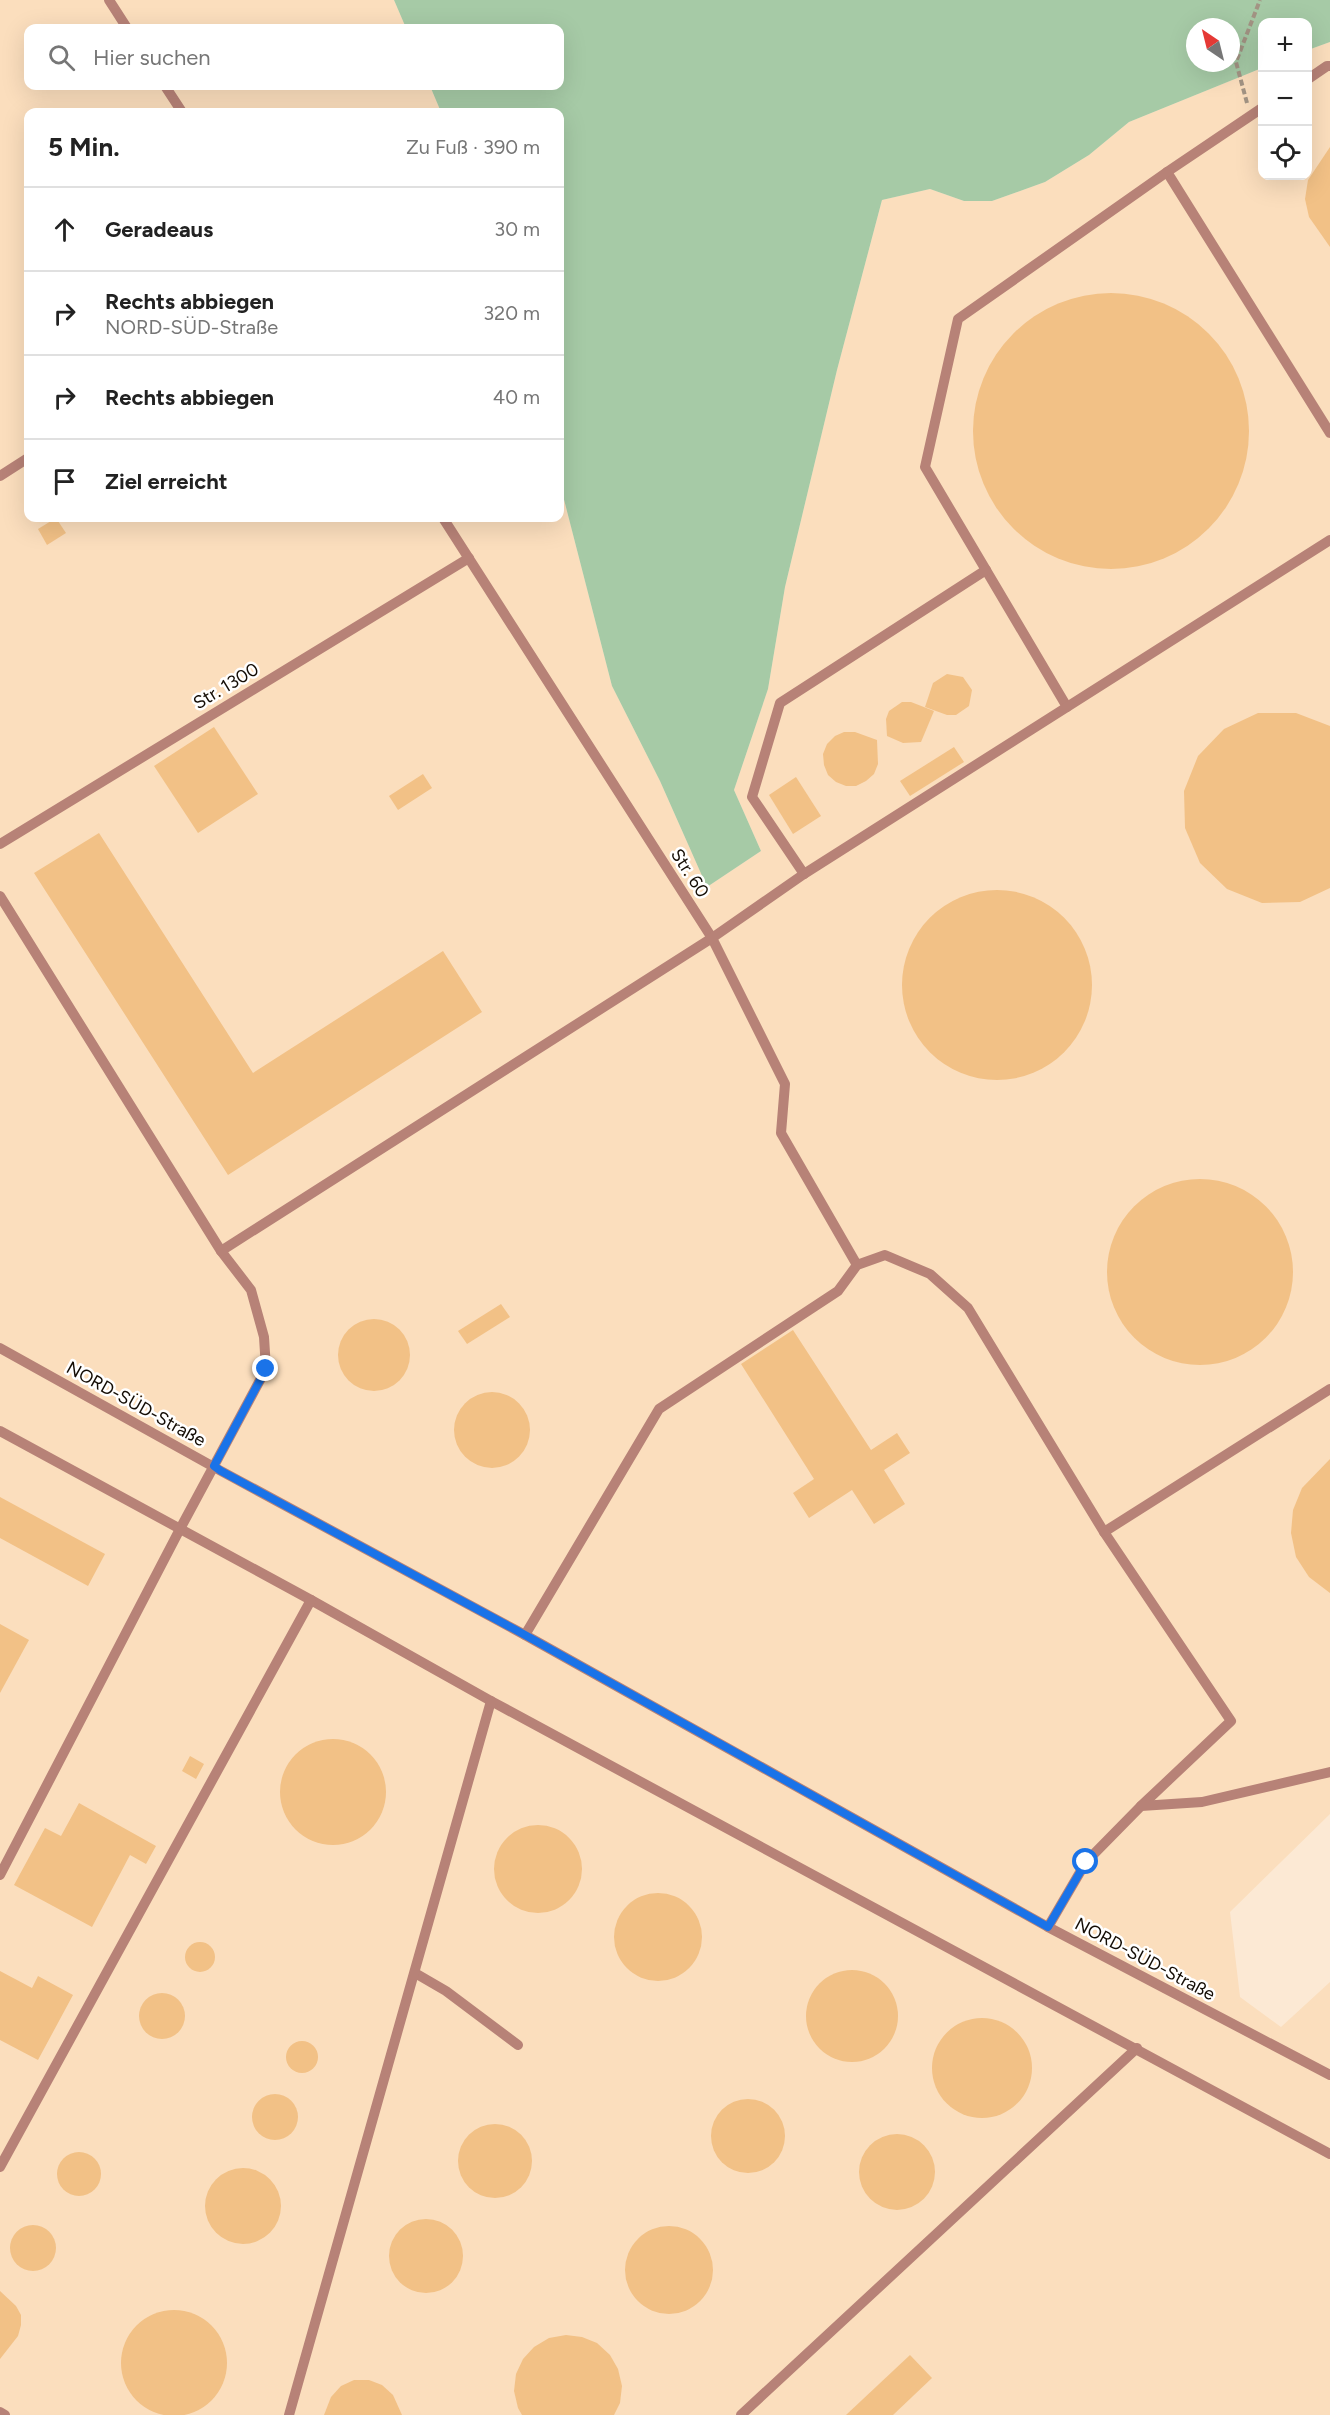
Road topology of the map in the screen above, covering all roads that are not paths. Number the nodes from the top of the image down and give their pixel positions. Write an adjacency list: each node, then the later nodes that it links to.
1 (109, 0): 2 (lane)
2 (125, 24)
3 (1330, 66): 4 (lane)
4 (1312, 75)
5 (168, 90): 6 (lane)
6 (179, 108)
7 (1258, 111): 8 (lane)
8 (1167, 172): 9 (lane); 15 (lane)
9 (1330, 433)
10 (24, 461): 11 (lane)
11 (0, 476)
12 (446, 522): 14 (lane, Str. 60)
13 (1330, 540): 16 (lane)
14 (469, 558): 17 (lane, Str. 1300); 20 (lane, Str. 60)
15 (986, 570): 16 (lane); 18 (lane)
16 (1067, 707): 18 (lane)
17 (0, 844)
18 (804, 874): 20 (lane)
19 (0, 896): 21 (lane)
20 (712, 938): 21 (lane); 22 (lane, Str. 60)
21 (221, 1251): 26 (lane)
22 (857, 1265): 28 (lane); 30 (lane)
23 (0, 1348): 26 (lane, NORD-SÜD-Straße)
24 (1330, 1389): 28 (lane)
25 (0, 1431): 27 (lane)
26 (214, 1466): 27 (lane); 30 (lane, NORD-SÜD-Straße)
27 (180, 1529): 29 (lane); 34 (lane)
28 (1104, 1532): 33 (lane)
29 (311, 1600): 31 (lane); 41 (lane)
30 (525, 1635): 35 (lane, NORD-SÜD-Straße)
31 (491, 1701): 36 (lane); 38 (lane)
32 (1330, 1772): 33 (lane)
33 (1141, 1806): 35 (lane)
34 (0, 1875)
35 (1048, 1927): 39 (lane, NORD-SÜD-Straße)
36 (415, 1973): 37 (lane); 44 (lane)
37 (518, 2045)
38 (1137, 2048): 40 (lane); 45 (lane)
39 (1330, 2075)
40 (1330, 2154)
41 (0, 2167)
42 (0, 2412): 43 (lane)
43 (5, 2415)
44 (289, 2415)
45 (741, 2415)

